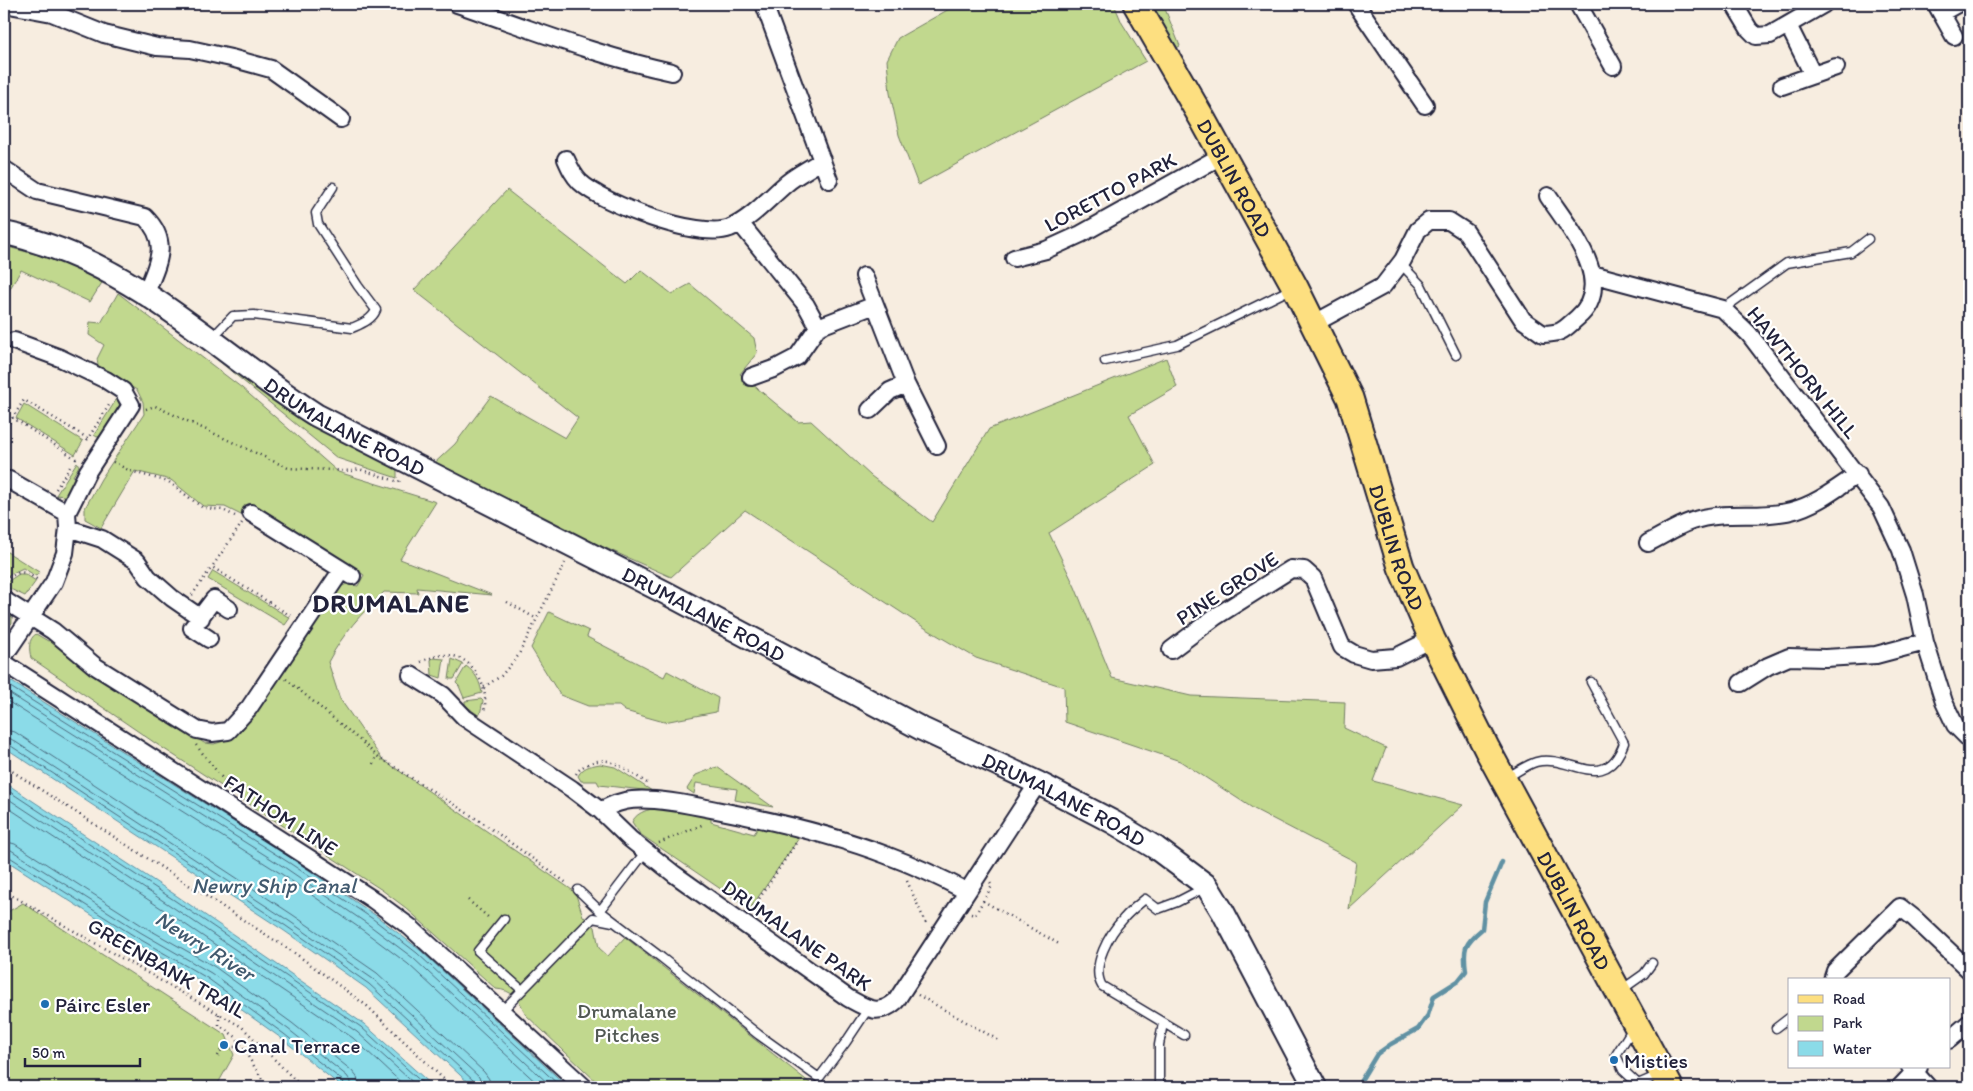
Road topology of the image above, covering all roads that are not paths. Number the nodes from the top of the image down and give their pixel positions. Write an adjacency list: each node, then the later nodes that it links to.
1 (4, 4): 19 (street)
2 (457, 4): 15 (street)
3 (764, 4): 22 (street)
4 (1136, 4): 20 (main road, DUBLIN ROAD)
5 (1356, 4): 18 (street)
6 (1578, 4): 13 (street)
7 (1734, 4): 11 (street)
8 (1824, 4): 11 (street)
9 (1957, 4): 10 (street)
10 (1939, 8): 12 (street)
11 (1788, 25): 16 (street)
12 (1954, 36)
13 (1613, 66)
14 (1836, 67): 16 (street)
15 (672, 72)
16 (1813, 75): 17 (street)
17 (1782, 86)
18 (1425, 105)
19 (341, 119)
20 (1223, 155): 30 (street, LORETTO PARK); 34 (main road, DUBLIN ROAD)
21 (566, 159): 27 (street)
22 (822, 160): 24 (street); 27 (street)
23 (4, 168): 35 (street)
24 (830, 180)
25 (333, 187): 40 (lane)
26 (1548, 196): 32 (street)
27 (740, 223): 39 (street)
28 (4, 233): 35 (main road, DRUMALANE ROAD)
29 (1868, 239): 37 (lane)
30 (1014, 258)
31 (1400, 263): 32 (street); 38 (street); 42 (lane)
32 (1592, 274): 37 (street, HAWTHORN HILL)
33 (864, 276): 36 (street)
34 (1295, 287): 38 (main road, DUBLIN ROAD); 43 (lane)
35 (146, 293): 40 (main road, DRUMALANE ROAD)
36 (875, 306): 39 (street); 45 (street)
37 (1722, 309): 48 (street, HAWTHORN HILL)
38 (1314, 324): 58 (main road, DUBLIN ROAD)
39 (818, 327): 44 (street)
40 (211, 340): 68 (main road, DRUMALANE ROAD)
41 (14, 341): 51 (street)
42 (1456, 355)
43 (1105, 361)
44 (751, 377)
45 (906, 384): 46 (street); 47 (street)
46 (870, 410)
47 (937, 446)
48 (1858, 474): 52 (street); 59 (street, HAWTHORN HILL)
49 (4, 481): 51 (street)
50 (247, 517): 55 (street)
51 (67, 520): 55 (street); 56 (street)
52 (1648, 543)
53 (4, 600): 55 (street)
54 (229, 609): 56 (street)
55 (32, 617): 61 (street)
56 (201, 618): 57 (street)
57 (208, 639)
58 (1432, 639): 60 (street, PINE GROVE); 67 (main road, DUBLIN ROAD)
59 (1925, 642): 65 (street); 66 (street, HAWTHORN HILL)
60 (1172, 650)
61 (4, 656)
62 (4, 663): 83 (street, FATHOM LINE)
63 (411, 675): 69 (street, DRUMALANE PARK)
64 (1591, 682): 67 (lane)
65 (1740, 683)
66 (1969, 739)
67 (1504, 780): 81 (main road, DUBLIN ROAD)
68 (1038, 783): 71 (main road, DRUMALANE ROAD); 73 (street, DRUMALANE PARK)
69 (601, 811): 70 (street, DRUMALANE PARK); 73 (street)
70 (646, 851): 74 (lane); 82 (street, DRUMALANE PARK)
71 (1207, 886): 85 (lane); 95 (main road, DRUMALANE ROAD)
72 (578, 890): 74 (lane)
73 (966, 891): 82 (street, DRUMALANE PARK)
74 (600, 911): 76 (lane)
75 (504, 919): 80 (lane)
76 (615, 922): 80 (lane); 82 (lane)
77 (1652, 963): 81 (lane)
78 (1969, 970): 79 (street)
79 (1833, 978)
80 (522, 990): 83 (lane)
81 (1619, 992): 87 (main road, DUBLIN ROAD)
82 (868, 1009)
83 (502, 1011): 93 (street, FATHOM LINE)
84 (1788, 1019): 88 (lane)
85 (1163, 1022): 89 (lane); 94 (lane)
86 (1969, 1023): 90 (street)
87 (1636, 1024): 92 (main road, DUBLIN ROAD); 92 (lane)
88 (1776, 1028)
89 (1184, 1035)
90 (1950, 1039)
91 (1914, 1069): 96 (street); 97 (street)
92 (1666, 1080)
93 (584, 1087)
94 (1159, 1087)
95 (1315, 1087)
96 (1900, 1087)
97 (1928, 1087)

